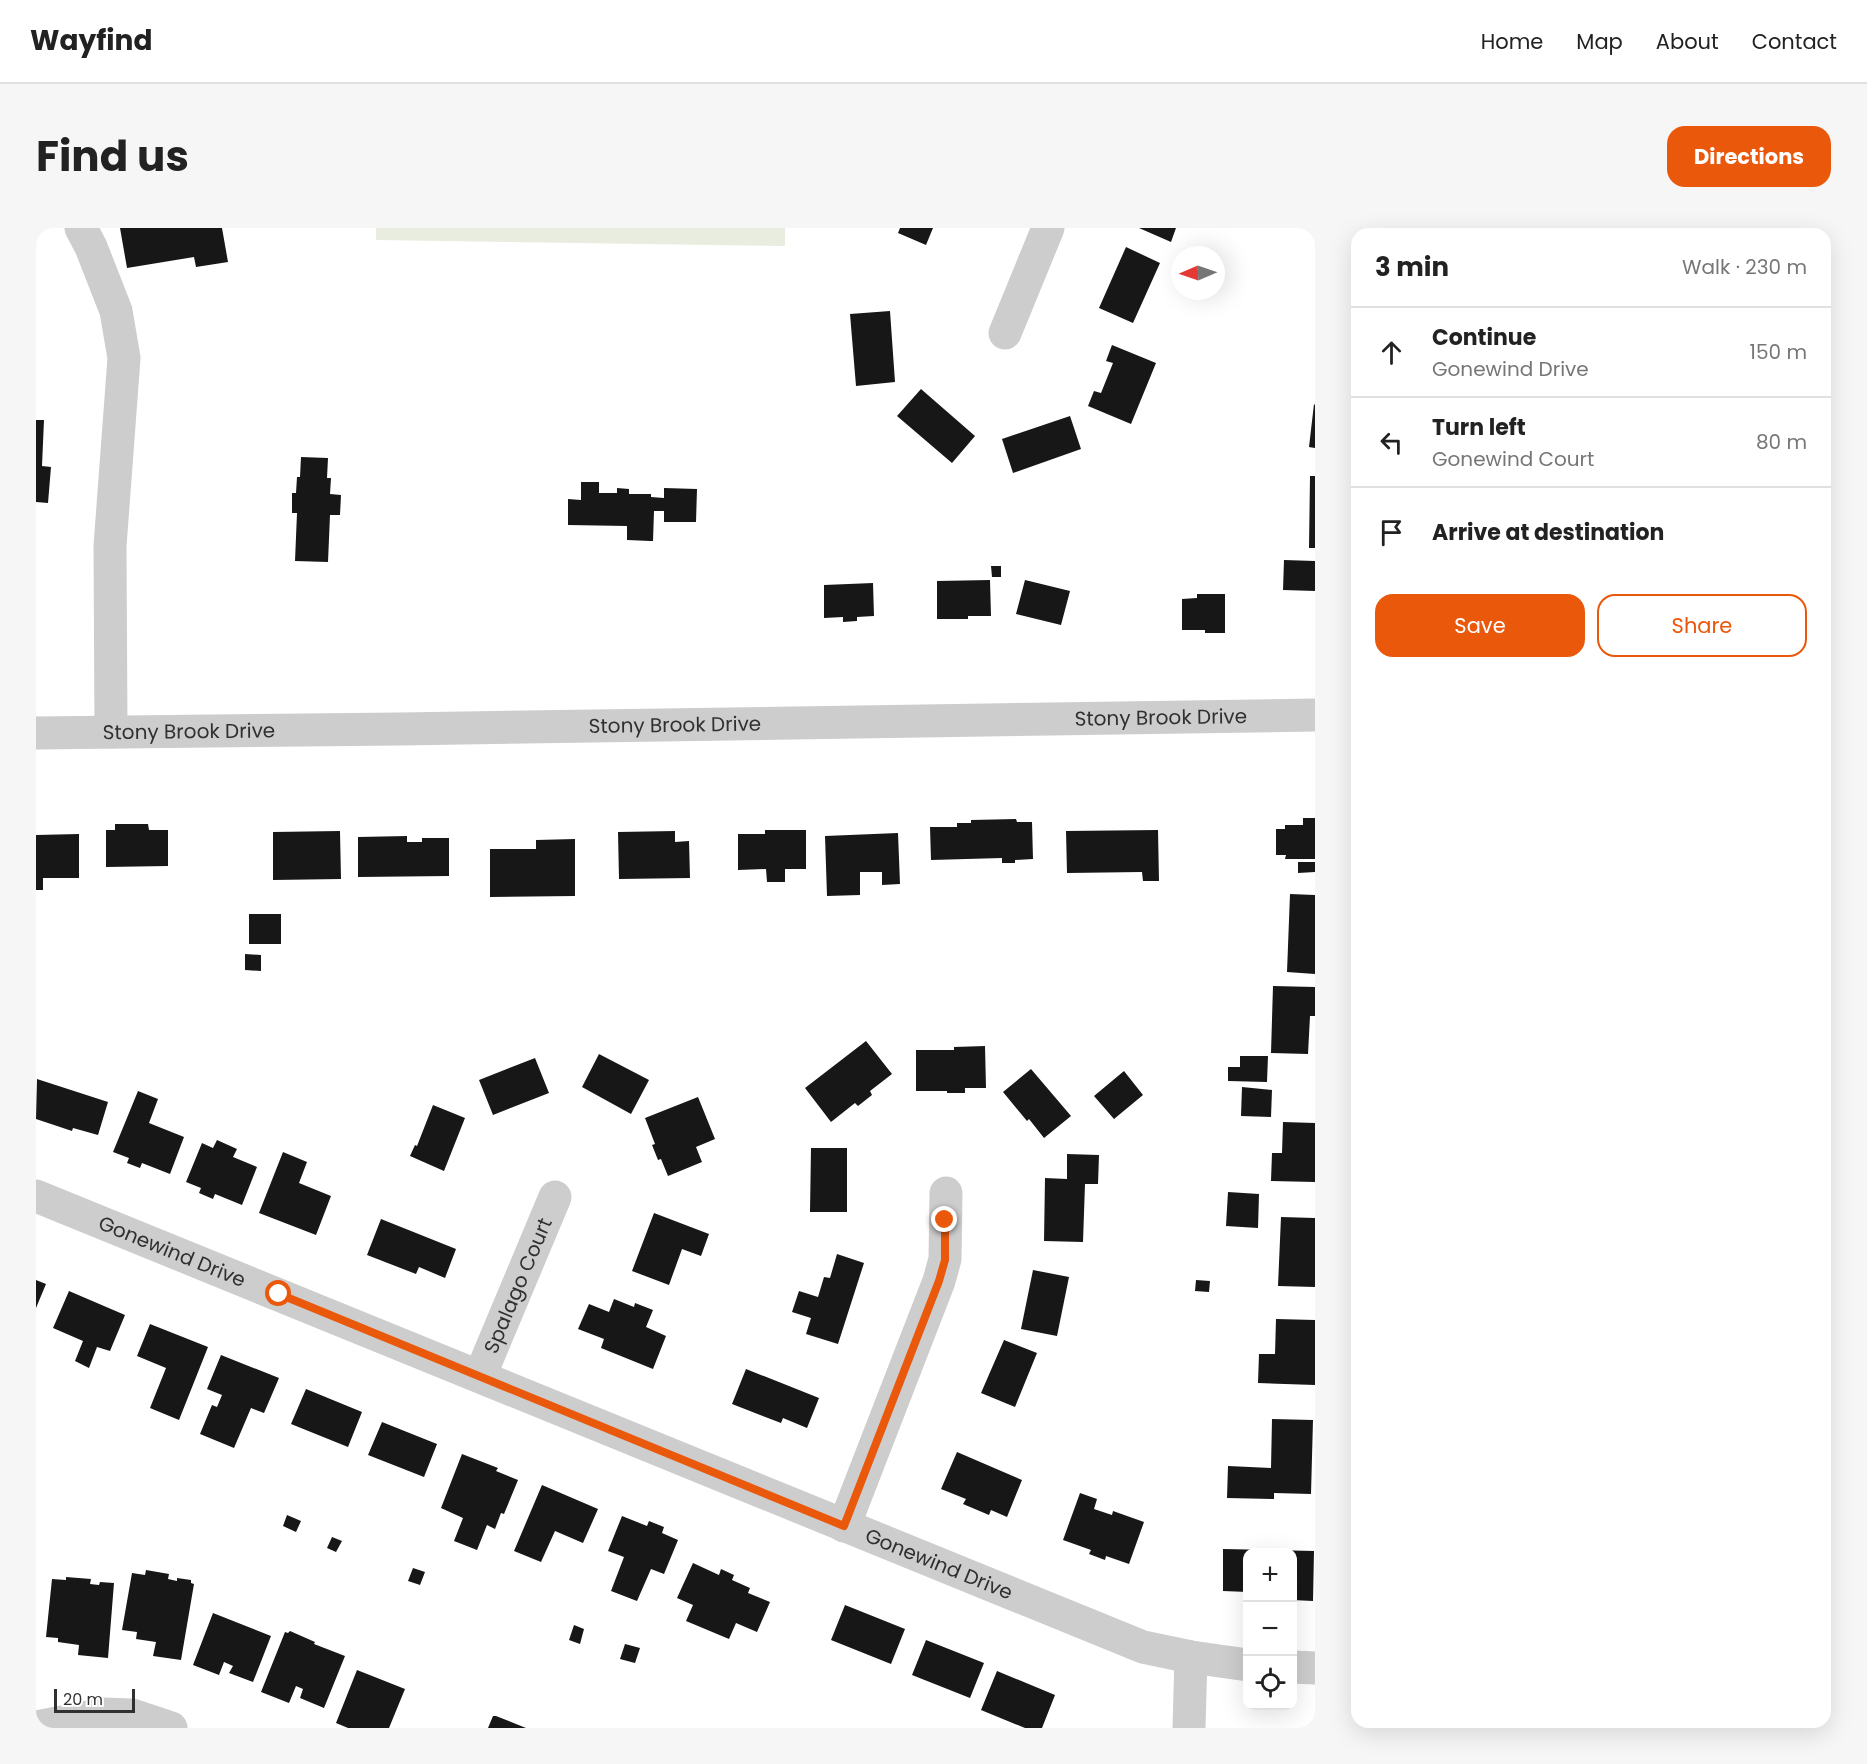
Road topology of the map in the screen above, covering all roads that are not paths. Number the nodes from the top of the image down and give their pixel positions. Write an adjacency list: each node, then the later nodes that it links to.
1 (81, 228): 6 (street)
2 (1048, 228): 3 (street)
3 (1005, 333)
4 (1315, 715): 6 (street, Stony Brook Drive)
5 (36, 732): 6 (street, Stony Brook Drive)
6 (111, 732)
7 (946, 1193): 11 (street)
8 (36, 1196): 10 (street, Gonewind Drive)
9 (555, 1197): 10 (street, Spalago Court)
10 (480, 1376): 11 (street, Gonewind Drive)
11 (844, 1526): 12 (street, Gonewind Drive)
12 (1191, 1657): 13 (street, Gonewind Drive); 18 (street)
13 (1243, 1664)
14 (1297, 1667): 15 (street)
15 (1315, 1668)
16 (36, 1727): 17 (street)
17 (171, 1728)
18 (1189, 1728)

